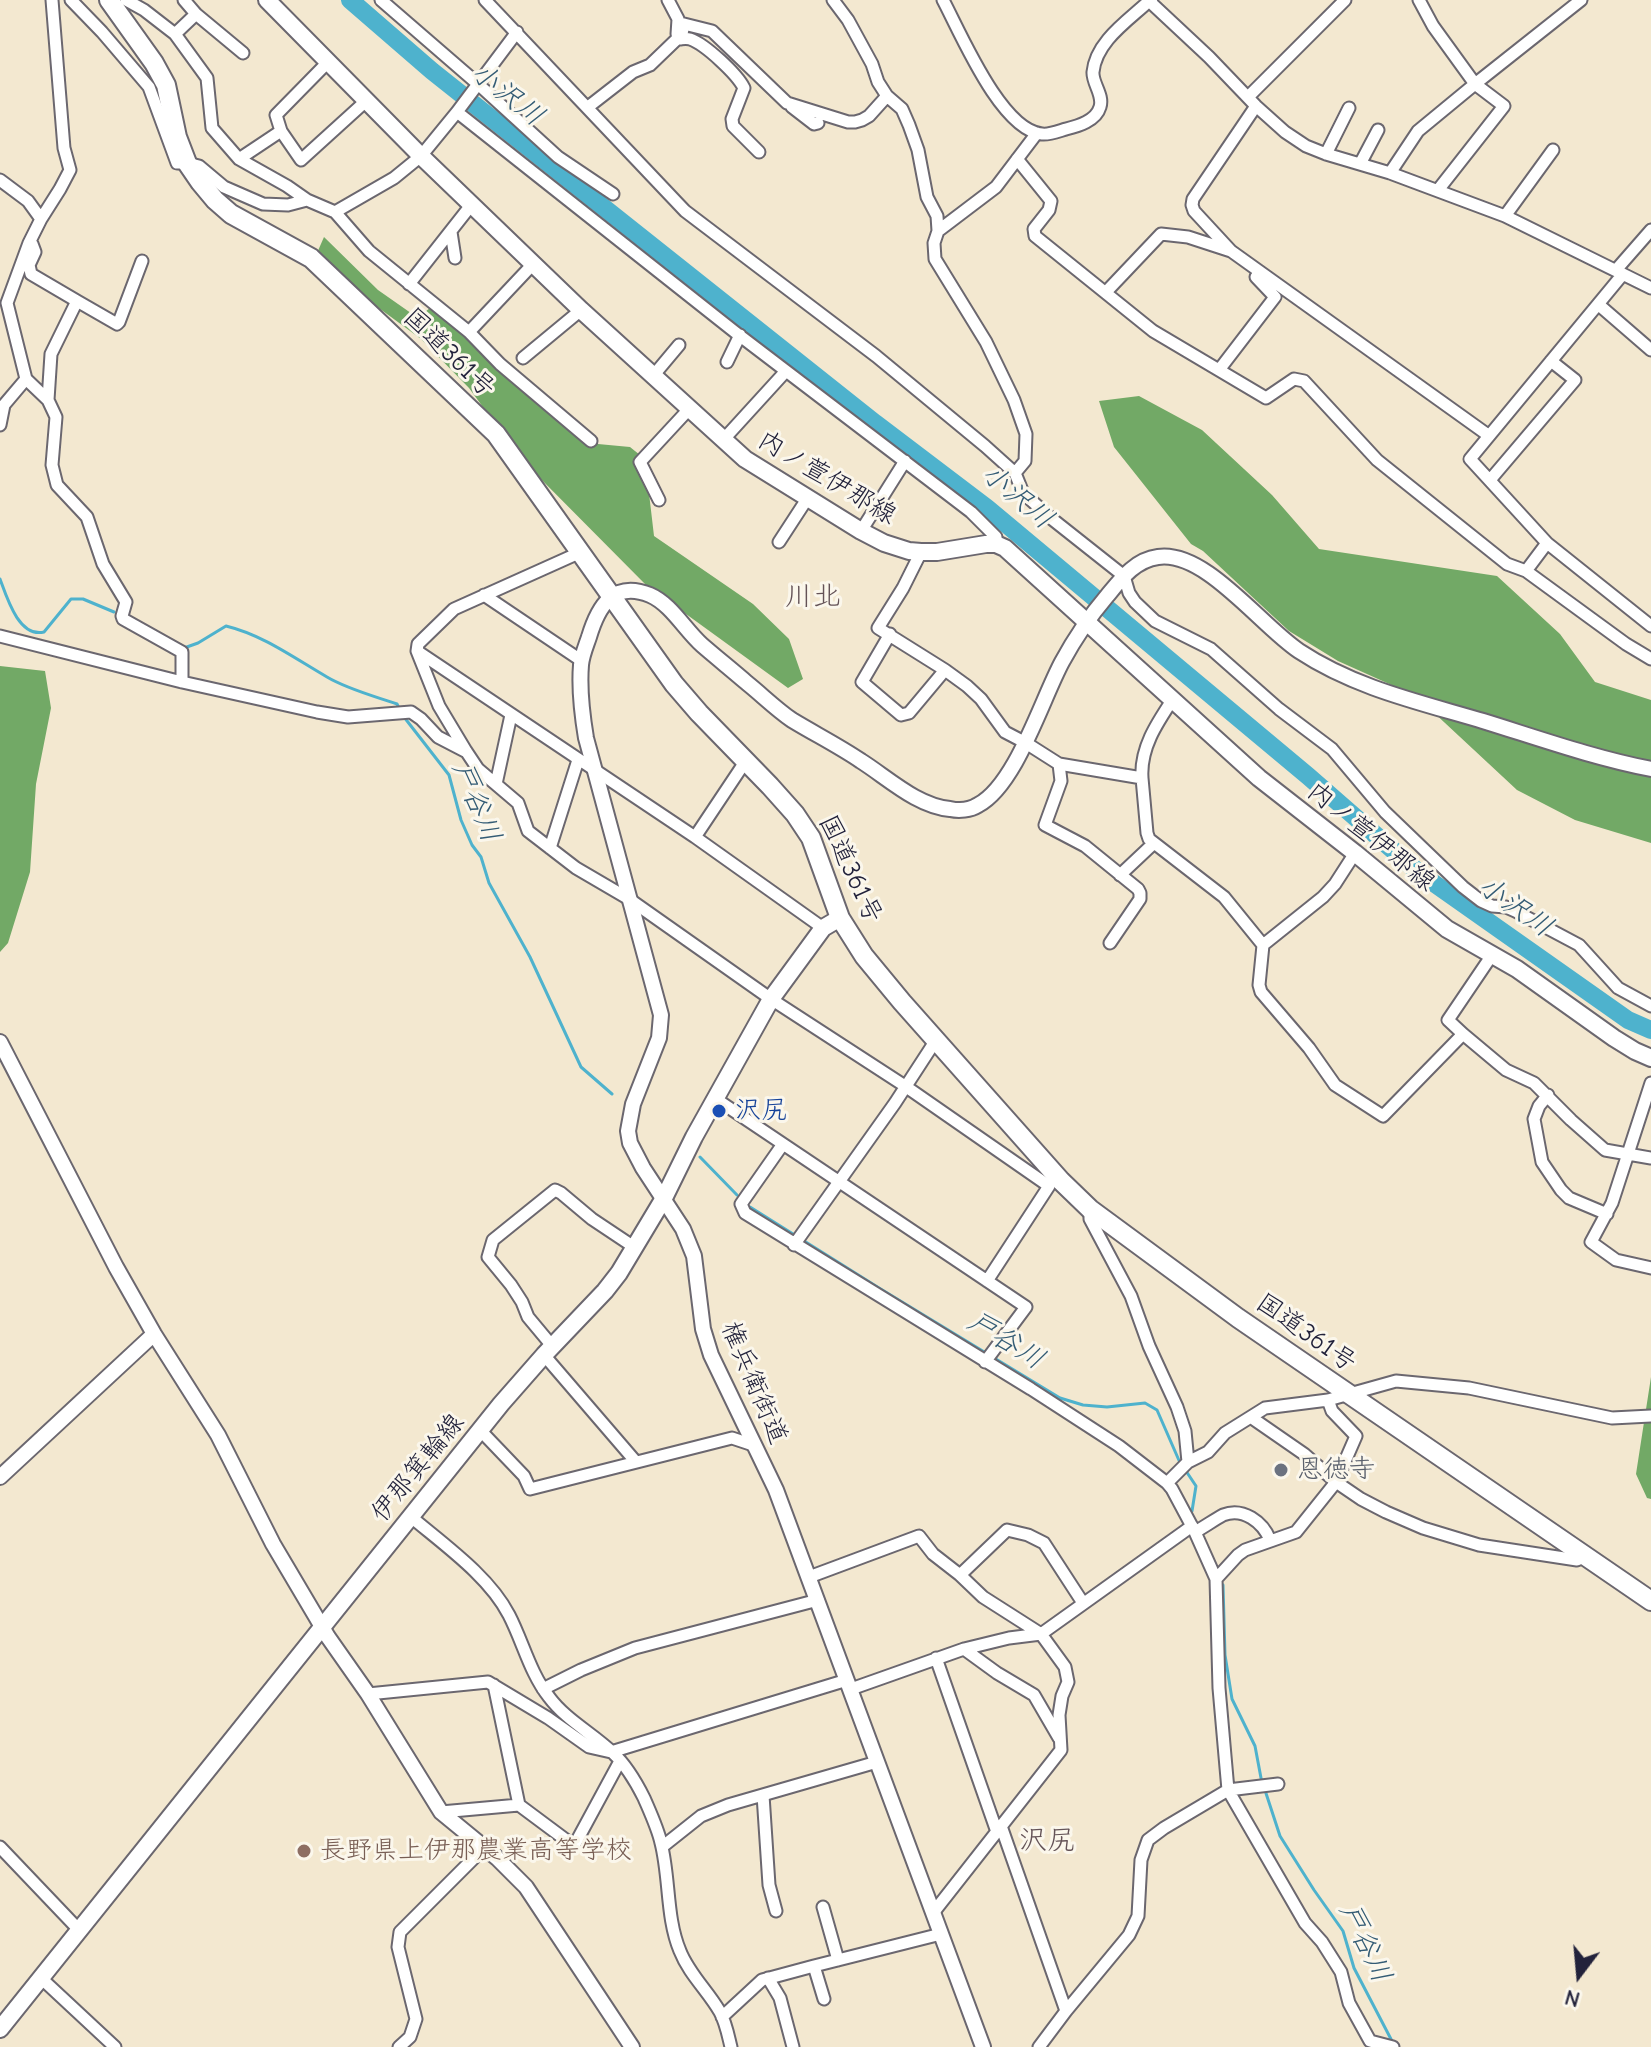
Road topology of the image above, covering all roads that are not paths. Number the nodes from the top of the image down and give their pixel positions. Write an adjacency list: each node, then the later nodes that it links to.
1 (52, 0): 52 (street)
2 (71, 0): 42 (street)
3 (109, 0): 42 (highway, 国道361号)
4 (126, 0): 16 (street)
5 (184, 0): 17 (street)
6 (267, 0): 22 (main road, 内ノ萱伊那線)
7 (381, 0): 23 (street)
8 (485, 0): 18 (street)
9 (668, 0): 20 (street)
10 (833, 0): 25 (street)
11 (943, 0): 35 (street)
12 (1149, 0): 27 (street); 35 (street)
13 (1345, 0): 27 (street)
14 (1419, 0): 24 (street)
15 (1581, 0): 24 (street)
16 (141, 5): 19 (street)
17 (196, 14): 19 (street); 21 (street)
18 (517, 32): 23 (street); 29 (street)
19 (175, 34): 40 (street)
20 (679, 39): 28 (street); 29 (street); 37 (street)
21 (243, 53)
22 (328, 62): 26 (main road, 内ノ萱伊那線); 34 (street)
23 (478, 84): 31 (street); 47 (street)
24 (1475, 84): 44 (street); 46 (street)
25 (887, 96): 28 (street); 54 (street)
26 (366, 101): 34 (street); 39 (main road, 内ノ萱伊那線)
27 (1253, 101): 38 (street); 57 (street)
28 (787, 103): 32 (street)
29 (588, 107): 87 (street)
30 (1349, 108): 38 (street)
31 (458, 111): 39 (street); 70 (street)
32 (818, 123)
33 (1378, 130): 43 (street)
34 (281, 131): 40 (street)
35 (1037, 133): 41 (street)
36 (1553, 150): 51 (street)
37 (759, 152)
38 (1326, 154): 43 (street)
39 (421, 156): 49 (main road, 内ノ萱伊那線); 50 (street)
40 (239, 159): 48 (street)
41 (1017, 159): 54 (street); 65 (street)
42 (187, 163): 48 (street); 95 (highway, 国道361号)
43 (1360, 164): 44 (street)
44 (1390, 173): 46 (street)
45 (0, 180): 52 (street)
46 (1438, 190): 51 (street)
47 (613, 194)
48 (307, 200): 50 (street)
49 (472, 204): 55 (street); 60 (main road, 内ノ萱伊那線)
50 (335, 212): 63 (street)
51 (1505, 216): 62 (street)
52 (41, 219): 56 (street)
53 (1651, 230): 62 (street)
54 (938, 231): 87 (street)
55 (451, 232): 58 (street); 63 (street)
56 (29, 243): 66 (street); 79 (street)
57 (1231, 251): 61 (street); 65 (street)
58 (455, 258)
59 (142, 261): 66 (street)
60 (534, 263): 68 (main road, 内ノ萱伊那線); 69 (street)
61 (1257, 271): 76 (street); 83 (street)
62 (1620, 272): 64 (street); 67 (street)
63 (409, 284): 69 (street)
64 (1651, 288)
65 (1106, 292): 76 (street)
66 (77, 301): 80 (street)
67 (1599, 305): 72 (street); 74 (street)
68 (581, 310): 73 (street); 78 (main road, 内ノ萱伊那線)
69 (469, 332): 85 (street)
70 (740, 335): 75 (street); 77 (street)
71 (679, 345): 78 (street)
72 (1651, 350)
73 (523, 358)
74 (1551, 361): 83 (street); 88 (street)
75 (727, 362)
76 (1219, 370): 97 (street)
77 (786, 371): 84 (street); 86 (street)
78 (653, 376): 81 (main road, 内ノ萱伊那線)
79 (26, 379): 80 (street); 82 (street)
80 (48, 400): 109 (street)
81 (690, 408): 84 (main road, 内ノ萱伊那線); 90 (street)
82 (0, 425)
83 (1488, 435): 88 (street)
84 (724, 439): 89 (main road, 内ノ萱伊那線)
85 (591, 441)
86 (905, 461): 91 (street); 94 (street)
87 (1015, 473): 98 (street)
88 (1490, 480): 93 (street)
89 (807, 499): 91 (main road, 内ノ萱伊那線); 92 (street)
90 (659, 500)
91 (861, 531): 96 (main road, 内ノ萱伊那線)
92 (779, 542)
93 (1547, 543): 97 (street); 102 (street)
94 (996, 544): 96 (main road, 内ノ萱伊那線); 101 (main road, 内ノ萱伊那線)
95 (581, 552): 99 (street); 100 (highway, 国道361号)
96 (921, 552): 103 (street)
97 (1526, 571): 106 (street)
98 (1120, 581): 101 (street); 117 (street); 133 (street)
99 (484, 595): 105 (street); 107 (street)
100 (612, 595): 107 (street, 権兵衛街道); 112 (street); 115 (highway, 国道361号)
101 (1088, 619): 110 (main road, 内ノ萱伊那線); 112 (street)
102 (1651, 626)
103 (890, 634): 108 (street); 108 (street)
104 (0, 636): 109 (street)
105 (417, 651): 111 (street); 113 (street)
106 (1651, 659)
107 (582, 661): 118 (street, 権兵衛街道)
108 (945, 670): 112 (street)
109 (182, 682): 113 (street)
110 (1173, 699): 119 (street); 124 (main road, 内ノ萱伊那線)
111 (511, 715): 114 (street); 120 (street)
112 (1025, 742): 116 (street)
113 (466, 751): 120 (street)
114 (578, 760): 118 (street); 123 (street)
115 (745, 762): 121 (street); 127 (highway, 国道361号)
116 (1059, 764): 119 (street); 125 (street)
117 (1651, 769)
118 (596, 772): 121 (street); 126 (street, 権兵衛街道)
119 (1142, 778): 122 (street)
120 (496, 784): 123 (street)
121 (695, 837): 128 (street)
122 (1154, 843): 125 (street); 130 (street)
123 (550, 848): 126 (street)
124 (1355, 853): 130 (street); 131 (main road, 内ノ萱伊那線)
125 (1120, 875): 129 (street)
126 (629, 899): 132 (street); 147 (street, 権兵衛街道)
127 (840, 918): 128 (main road, 伊那箕輪線); 135 (highway, 国道361号)
128 (823, 928): 132 (main road, 伊那箕輪線)
129 (1110, 943)
130 (1263, 945): 134 (street)
131 (1492, 955): 134 (street); 137 (main road, 内ノ萱伊那線)
132 (771, 999): 139 (street); 141 (main road, 伊那箕輪線)
133 (1651, 1006)
134 (1463, 1034): 140 (street)
135 (936, 1040): 139 (street); 146 (highway, 国道361号)
136 (0, 1042): 154 (street)
137 (1651, 1058)
138 (1651, 1083): 143 (street)
139 (905, 1086): 145 (street); 146 (street)
140 (1548, 1095): 143 (street); 149 (street)
141 (716, 1099): 142 (street); 147 (main road, 伊那箕輪線)
142 (783, 1144): 145 (street); 150 (street)
143 (1628, 1154): 144 (street); 149 (street)
144 (1651, 1158)
145 (839, 1181): 150 (street); 153 (street)
146 (1055, 1183): 148 (highway, 国道361号); 153 (street)
147 (664, 1198): 151 (main road, 伊那箕輪線); 162 (street, 権兵衛街道)
148 (1090, 1209): 157 (highway, 国道361号); 164 (street)
149 (1607, 1214): 152 (street)
150 (797, 1241): 156 (street)
151 (634, 1247): 155 (main road, 伊那箕輪線); 155 (street)
152 (1651, 1268)
153 (987, 1281): 156 (street)
154 (154, 1334): 165 (street); 178 (street)
155 (548, 1351): 161 (main road, 伊那箕輪線); 163 (street)
156 (988, 1358): 167 (street)
157 (1349, 1394): 158 (street); 159 (street); 171 (highway, 国道361号)
158 (1328, 1400): 160 (street); 166 (street)
159 (1651, 1416)
160 (1252, 1418): 164 (street); 166 (street)
161 (480, 1430): 163 (street); 168 (main road, 伊那箕輪線)
162 (753, 1445): 163 (street); 173 (street, 権兵衛街道)
163 (636, 1462)
164 (1188, 1463): 167 (street)
165 (0, 1477)
166 (1336, 1482): 170 (street); 171 (street)
167 (1167, 1483): 169 (street)
168 (410, 1516): 178 (main road, 伊那箕輪線); 184 (street)
169 (1193, 1529): 170 (street); 174 (street); 177 (street)
170 (1270, 1540): 174 (street)
171 (1586, 1556): 176 (highway, 国道361号)
172 (960, 1575): 173 (street); 177 (street); 179 (street)
173 (809, 1577): 175 (street, 権兵衛街道)
174 (1216, 1579): 191 (street)
175 (818, 1600): 182 (street, 権兵衛街道); 184 (street)
176 (1651, 1601)
177 (1083, 1603): 179 (street)
178 (322, 1626): 185 (street); 202 (main road, 伊那箕輪線)
179 (1041, 1634): 180 (street); 186 (street)
180 (964, 1649): 181 (street); 186 (street)
181 (936, 1658): 182 (street); 195 (street)
182 (849, 1684): 187 (street); 189 (street, 権兵衛街道)
183 (494, 1685): 185 (street); 187 (street); 193 (street)
184 (543, 1689): 187 (street)
185 (368, 1694): 194 (street)
186 (1061, 1742): 195 (street)
187 (611, 1752): 188 (street)
188 (620, 1761): 193 (street); 197 (street)
189 (877, 1762): 192 (street); 201 (street, 権兵衛街道)
190 (1267, 1784): 191 (street)
191 (1228, 1790): 209 (street); 212 (street)
192 (763, 1795): 197 (street); 200 (street)
193 (519, 1805): 194 (street)
194 (441, 1812): 198 (street)
195 (999, 1829): 201 (street); 209 (street)
196 (0, 1847): 202 (street)
197 (662, 1847): 210 (street)
198 (484, 1848): 214 (street); 215 (street)
199 (823, 1907): 204 (street)
200 (776, 1911)
201 (933, 1913): 203 (street, 権兵衛街道)
202 (80, 1931): 207 (main road, 伊那箕輪線)
203 (941, 1934): 204 (street); 218 (street, 権兵衛街道)
204 (838, 1960): 205 (street)
205 (814, 1966): 206 (street); 208 (street)
206 (768, 1978): 210 (street); 217 (street)
207 (42, 1979): 211 (main road, 伊那箕輪線); 213 (street)
208 (824, 1999)
209 (1066, 2011): 219 (street)
210 (722, 2017): 216 (street)
211 (0, 2029)
212 (1391, 2046)
213 (115, 2047)
214 (399, 2047)
215 (632, 2047)
216 (731, 2047)
217 (793, 2047)
218 (983, 2047)
219 (1039, 2047)

